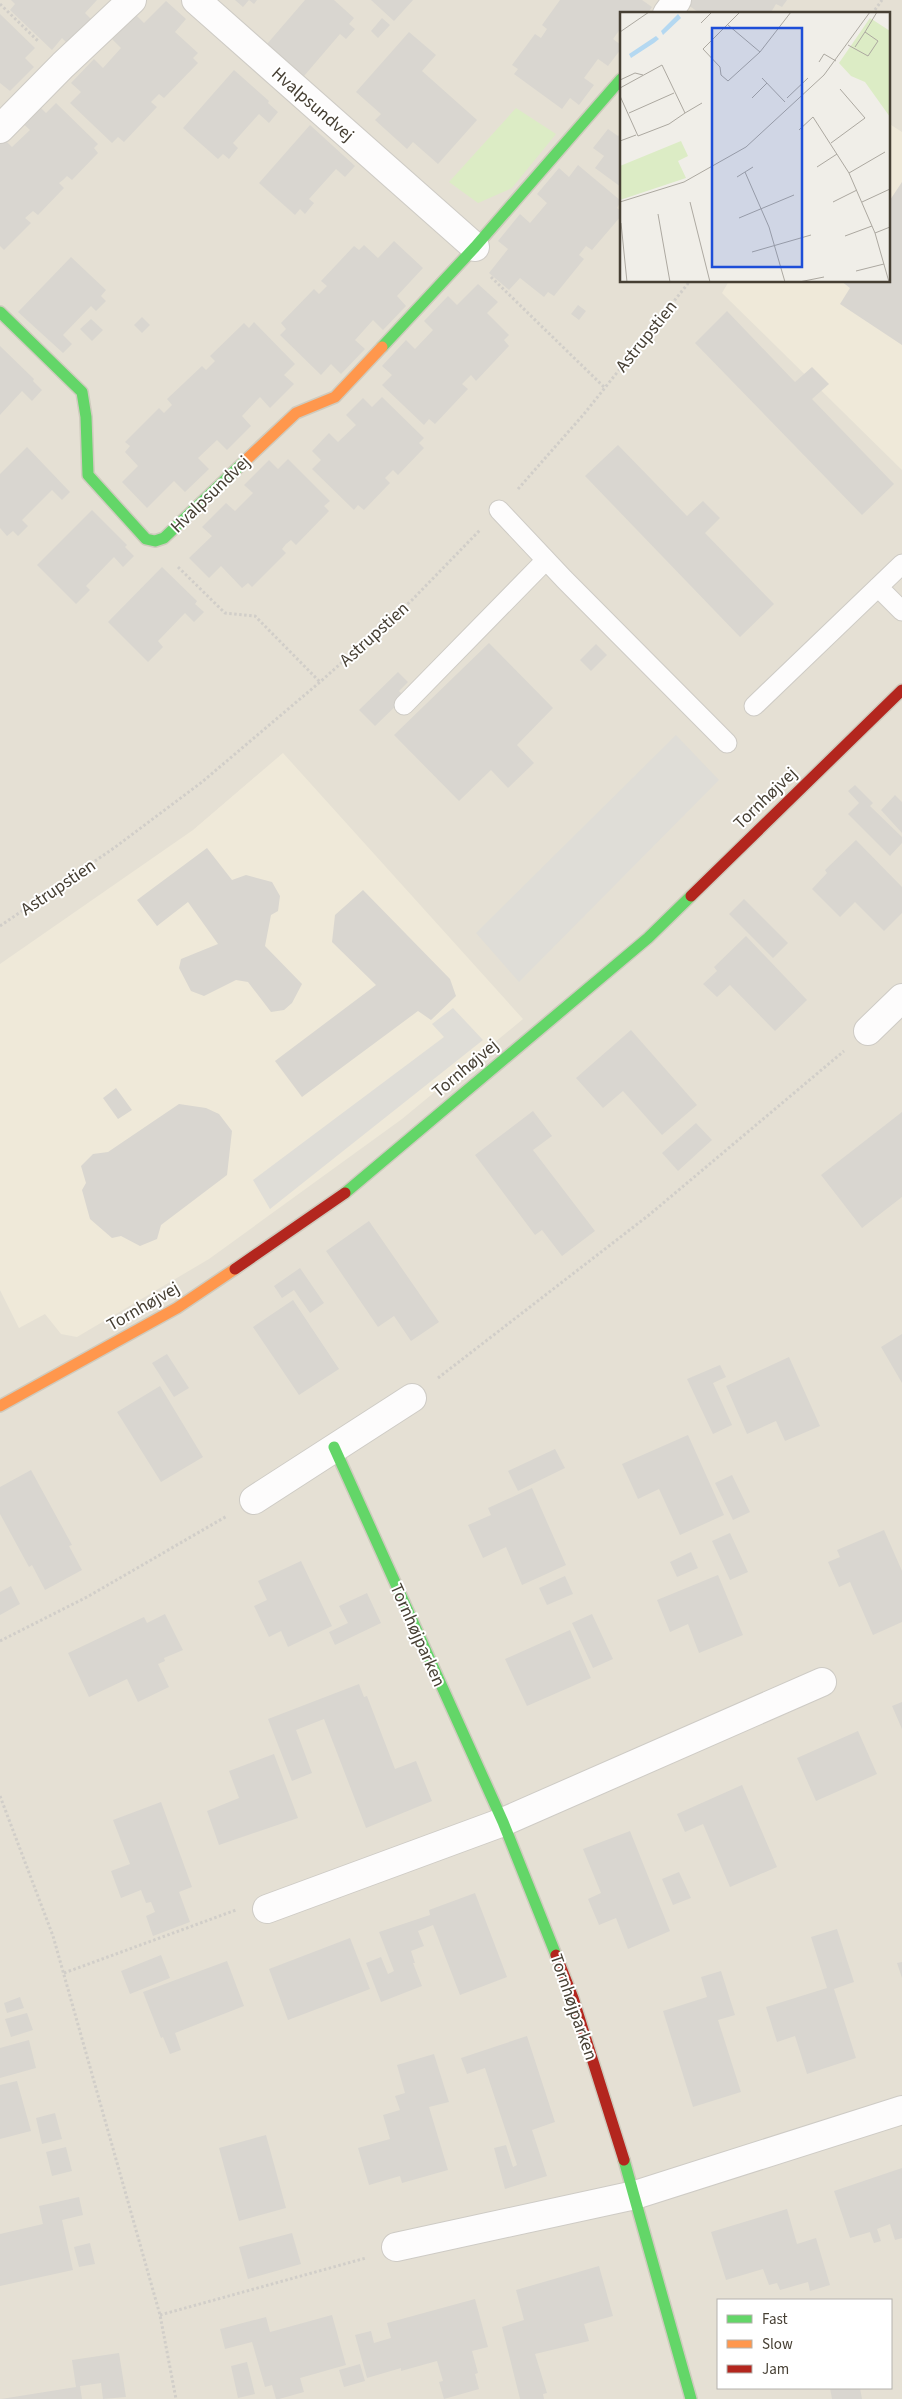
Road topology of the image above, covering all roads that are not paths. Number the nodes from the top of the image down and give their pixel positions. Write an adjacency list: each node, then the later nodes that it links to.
1 (132, 0): 6 (street)
2 (196, 0): 7 (street, Hvalpsundvej)
3 (677, 0): 4 (street)
4 (668, 12)
5 (620, 80): 7 (street, Hvalpsundvej)
6 (0, 129)
7 (471, 250): 8 (street, Hvalpsundvej)
8 (0, 312)
9 (499, 510): 10 (lane)
10 (546, 560): 15 (lane); 17 (lane)
11 (902, 564): 12 (lane)
12 (878, 587): 13 (lane); 16 (lane)
13 (902, 611)
14 (902, 690): 21 (street, Tornhøjvej)
15 (404, 705)
16 (754, 706)
17 (727, 743)
18 (902, 998): 19 (street)
19 (868, 1031)
20 (412, 1398): 22 (street)
21 (0, 1406)
22 (334, 1447): 23 (street); 25 (street, Tornhøjparken)
23 (254, 1500)
24 (822, 1682): 25 (street)
25 (504, 1822): 26 (street); 28 (street, Tornhøjparken)
26 (267, 1909)
27 (902, 2110): 28 (street)
28 (635, 2195): 29 (street); 30 (street, Tornhøjparken)
29 (396, 2247)
30 (691, 2399)

